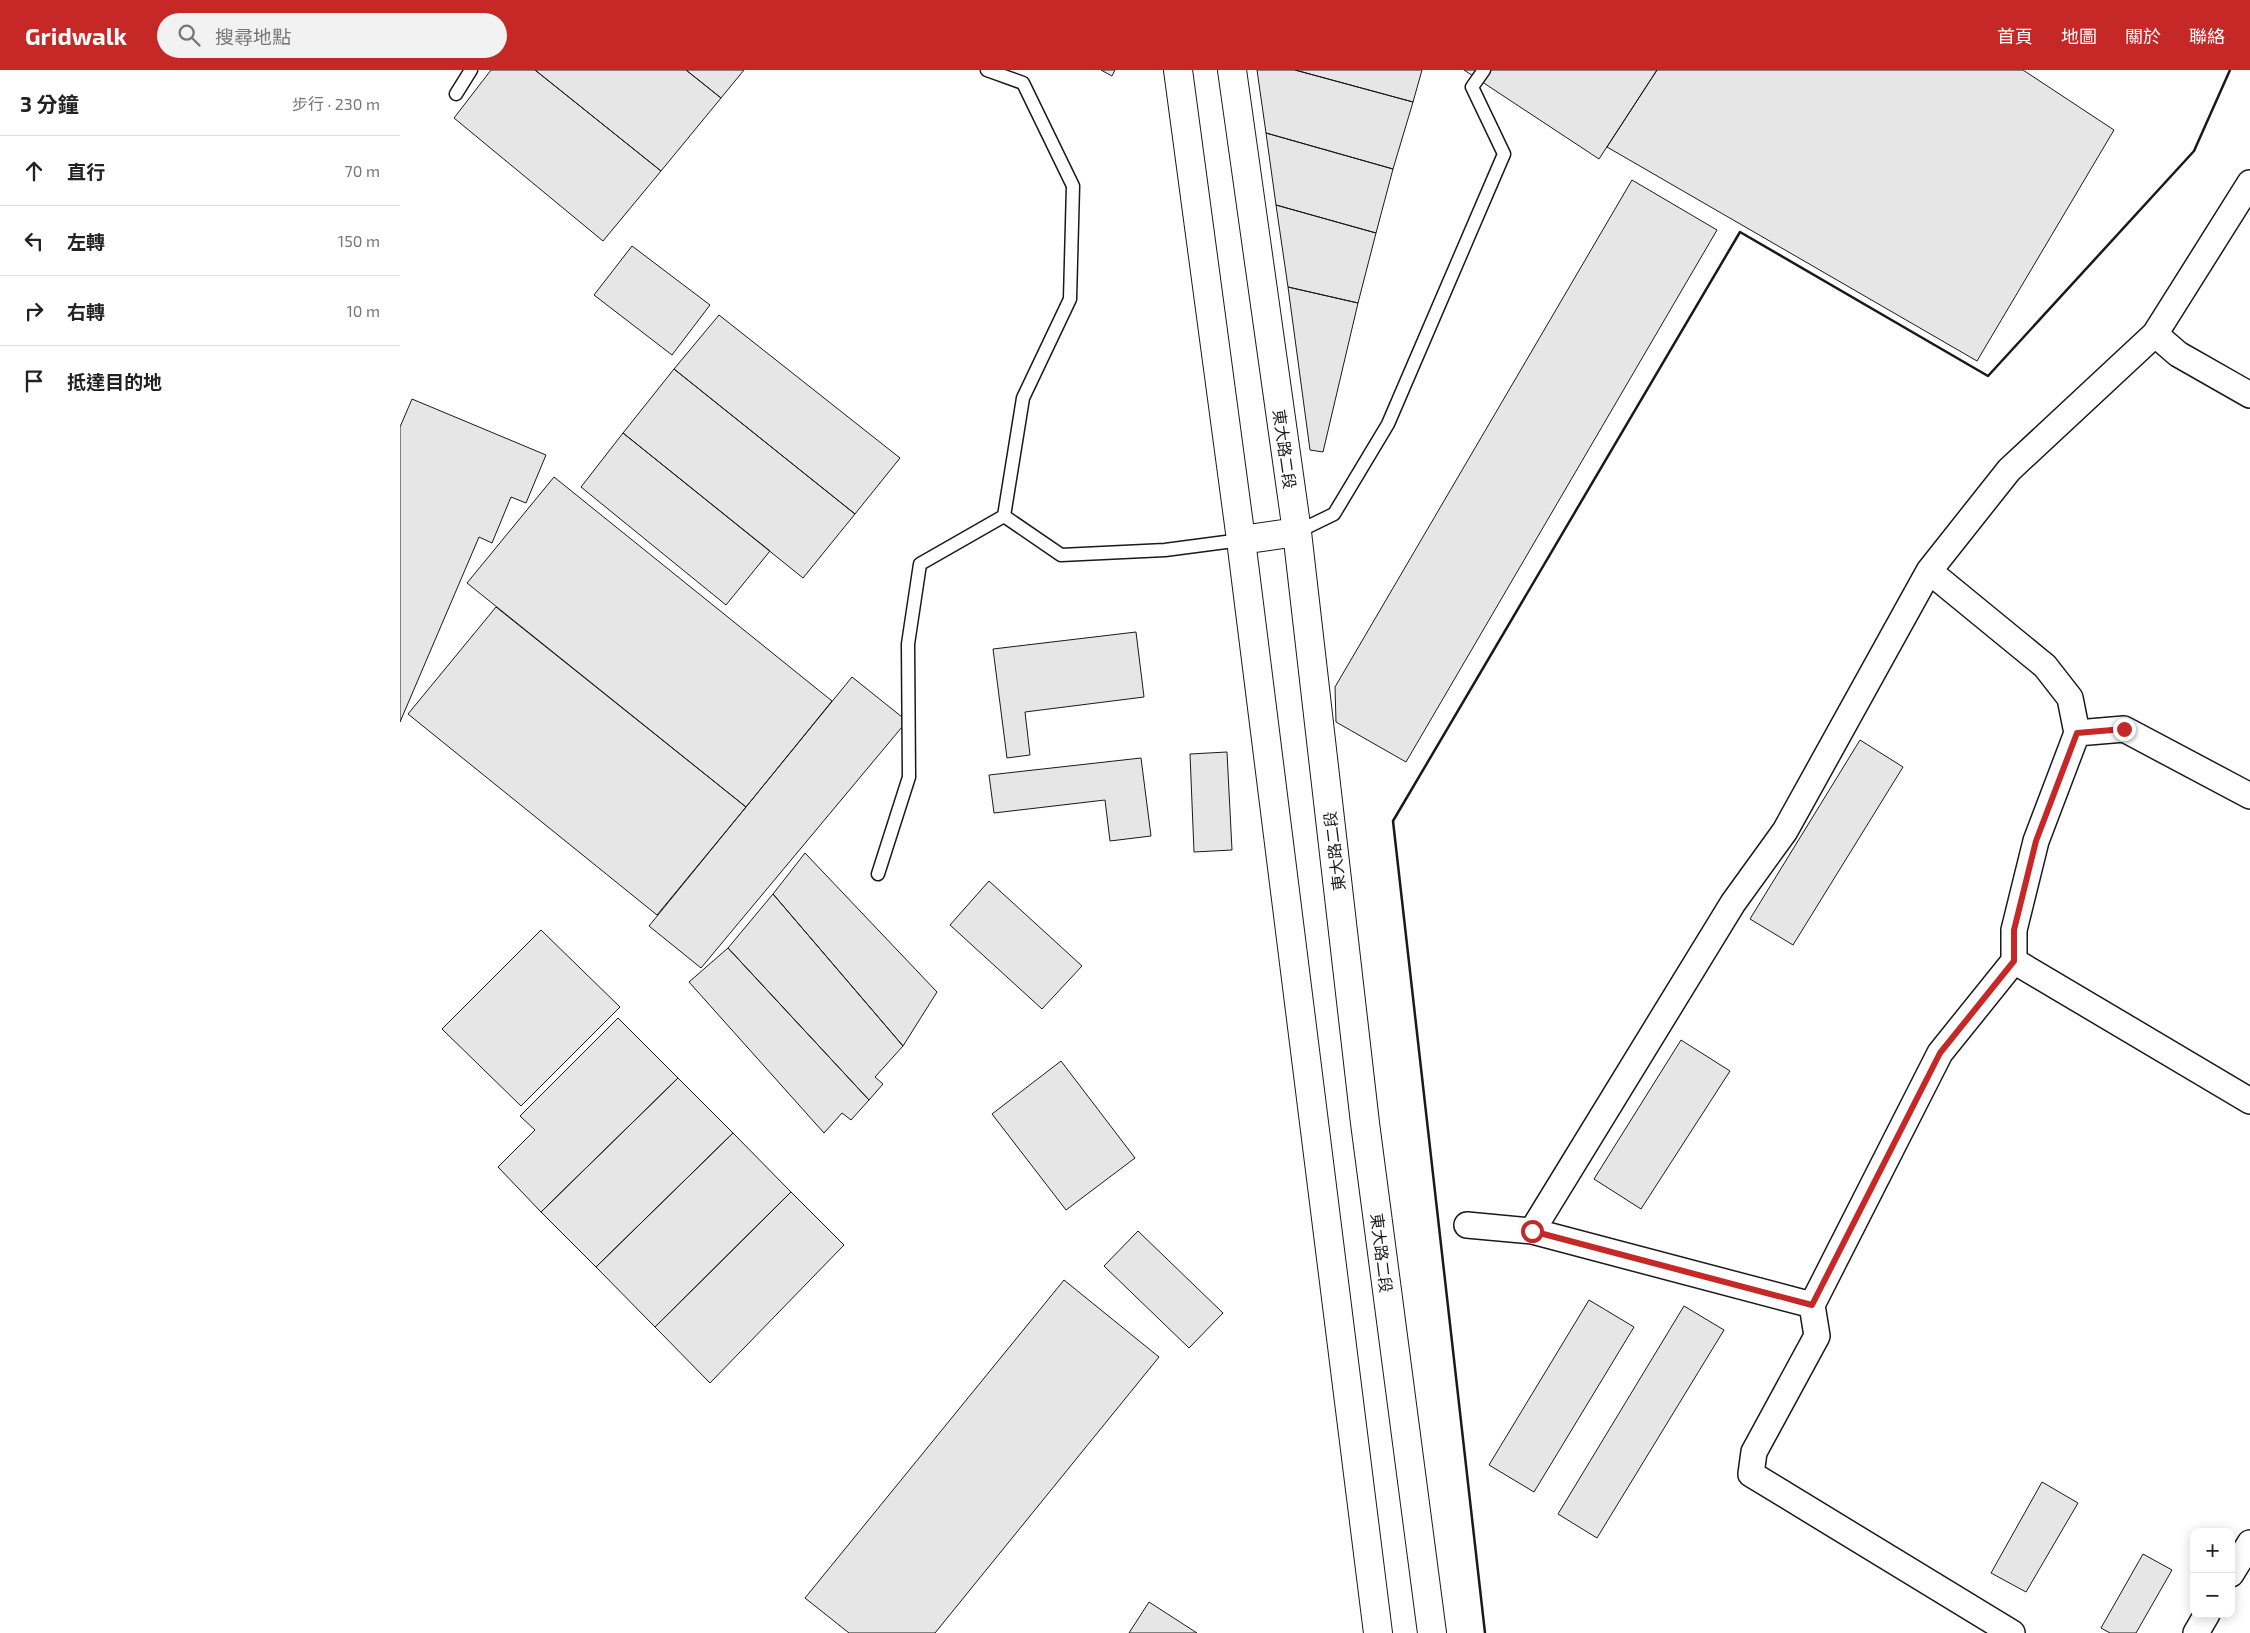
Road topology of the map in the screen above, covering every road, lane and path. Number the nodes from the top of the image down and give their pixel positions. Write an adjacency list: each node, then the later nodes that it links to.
1 (471, 70): 6 (lane)
2 (988, 70): 10 (lane)
3 (1178, 70): 12 (street)
4 (1232, 70): 11 (street, 東大路二段)
5 (1484, 70): 11 (lane)
6 (456, 94)
7 (2250, 183): 8 (street)
8 (2156, 334): 9 (street); 13 (street)
9 (2250, 395)
10 (1004, 516): 12 (lane); 16 (lane)
11 (1297, 532): 12 (street); 26 (street, 東大路二段)
12 (1241, 540): 25 (street)
13 (1929, 570): 14 (street); 20 (street)
14 (2077, 733): 15 (street); 17 (street)
15 (2250, 796)
16 (878, 874)
17 (2014, 961): 18 (street); 21 (street)
18 (2250, 1102)
19 (1467, 1225): 20 (street)
20 (1532, 1231): 21 (street)
21 (1812, 1305): 27 (street)
22 (2250, 1543): 23 (street)
23 (2232, 1573)
24 (2205, 1618): 28 (street)
25 (1378, 1633)
26 (1432, 1633)
27 (2012, 1633)
28 (2196, 1633)

